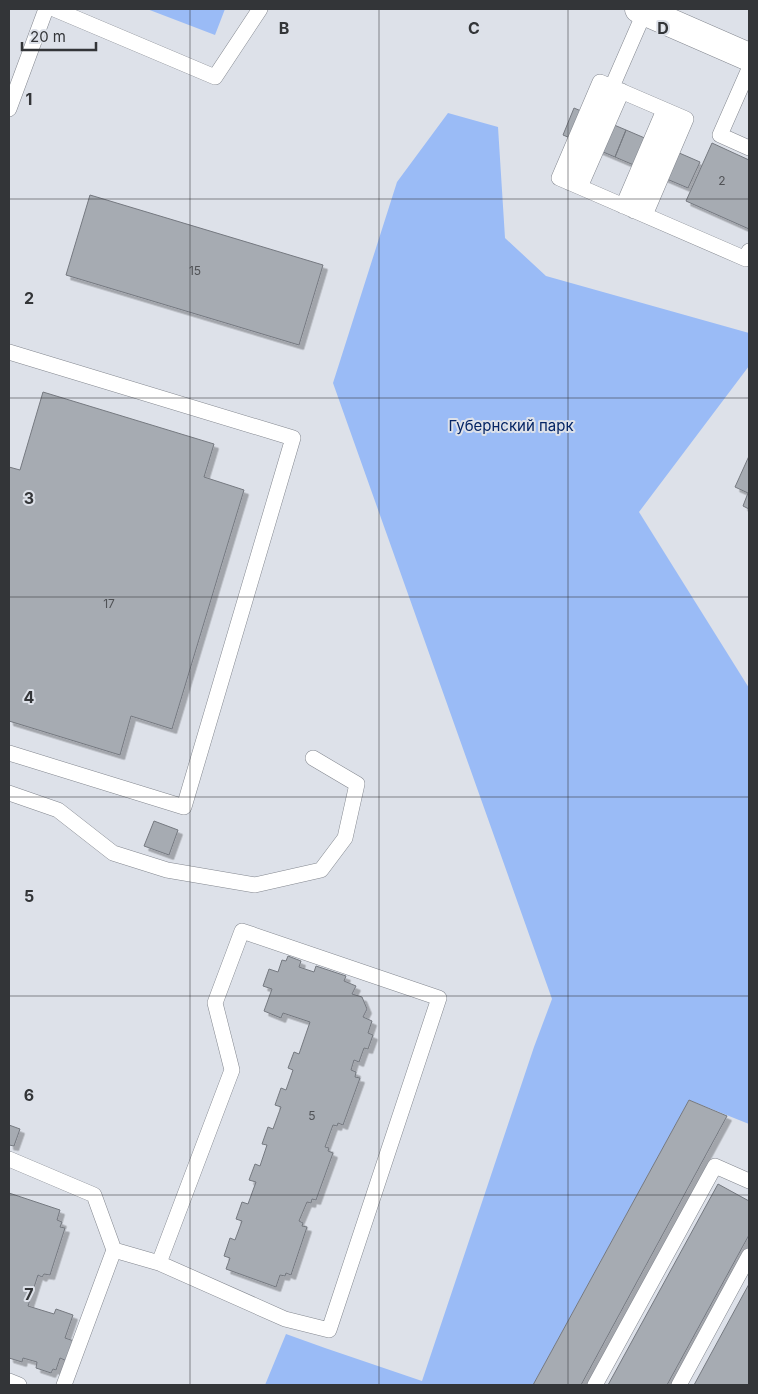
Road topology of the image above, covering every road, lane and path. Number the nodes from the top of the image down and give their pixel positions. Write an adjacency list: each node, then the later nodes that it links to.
1 (46, 9): 8 (lane)
2 (54, 9): 3 (lane)
3 (260, 9)
4 (642, 10): 5 (street); 7 (lane)
5 (749, 57)
6 (749, 69): 10 (lane)
7 (611, 87): 9 (lane); 11 (lane); 11 (lane)
8 (9, 109)
9 (675, 115): 12 (lane); 12 (lane)
10 (749, 148)
11 (575, 185): 12 (lane)
12 (634, 210): 13 (lane)
13 (749, 251)
14 (9, 352): 15 (lane)
15 (9, 753)
16 (313, 758): 17 (lane)
17 (9, 793)
18 (9, 1160): 20 (lane)
19 (749, 1181): 26 (lane)
20 (114, 1250): 22 (lane); 25 (lane)
21 (749, 1256): 27 (lane)
22 (159, 1263): 22 (lane)
23 (9, 1382): 24 (lane)
24 (19, 1385)
25 (64, 1385)
26 (595, 1385)
27 (679, 1385)

